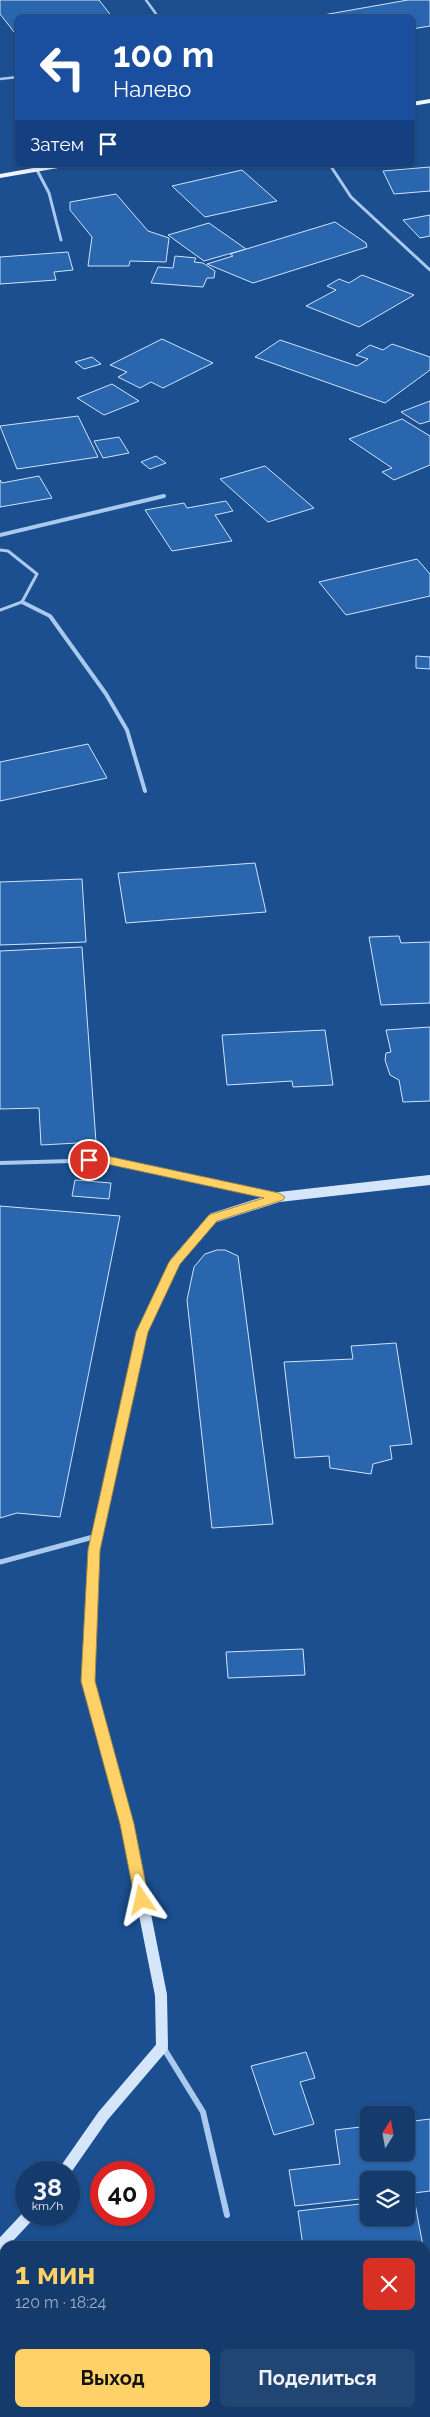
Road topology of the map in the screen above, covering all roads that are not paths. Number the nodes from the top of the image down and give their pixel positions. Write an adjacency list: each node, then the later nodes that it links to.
1 (146, 0): 2 (lane)
2 (157, 15)
3 (15, 77): 4 (lane)
4 (0, 79)
5 (430, 101): 6 (main road)
6 (415, 104)
7 (53, 167): 9 (main road)
8 (331, 167): 12 (street)
9 (36, 170): 10 (main road); 11 (street)
10 (0, 176)
11 (61, 240)
12 (430, 270)
13 (164, 496): 14 (street)
14 (0, 535)
15 (0, 550): 16 (lane)
16 (22, 602): 17 (lane); 18 (street)
17 (0, 610)
18 (144, 791)
19 (0, 1163): 21 (lane)
20 (430, 1180): 21 (street)
21 (279, 1197): 22 (street)
22 (97, 1535): 23 (street); 24 (street)
23 (0, 1562)
24 (162, 2047): 25 (street); 26 (street)
25 (72, 2161)
26 (227, 2215)
27 (18, 2226): 28 (street)
28 (5, 2241)

